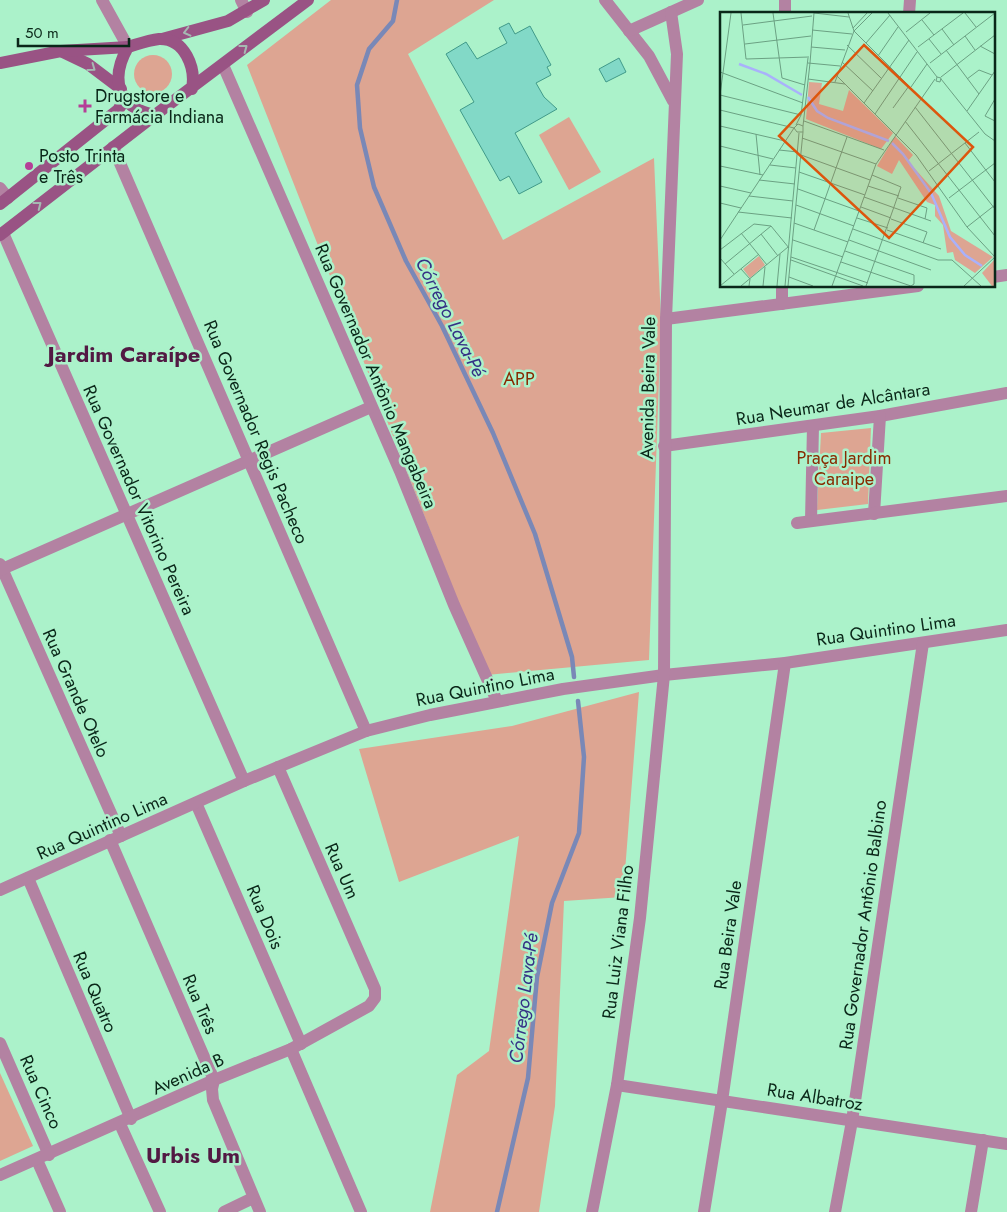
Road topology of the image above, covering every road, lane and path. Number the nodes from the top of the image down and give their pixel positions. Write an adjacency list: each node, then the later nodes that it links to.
1 (102, 0): 11 (street)
2 (241, 0): 7 (street)
3 (264, 0): 7 (street)
4 (308, 0): 14 (street, one-way to 4)
5 (606, 0): 9 (street, Avenida Beira Vale)
6 (698, 0): 8 (street)
7 (247, 12): 10 (street, one-way to 10)
8 (671, 12): 9 (street); 17 (street, Avenida Beira Vale)
9 (629, 31): 17 (street, Avenida Beira Vale)
10 (161, 39): 11 (street); 15 (street)
11 (128, 47): 12 (street); 16 (street)
12 (61, 51): 13 (street); 16 (street, one-way to 16)
13 (0, 63)
14 (223, 65): 15 (street); 29 (street, Rua Governador Antônio Mangabeira)
15 (192, 88): 18 (street)
16 (123, 94): 18 (street); 20 (street)
17 (674, 103): 27 (street, Avenida Beira Vale)
18 (155, 115): 19 (street)
19 (113, 148): 21 (street, one-way to 19); 33 (street, Rua Governador Regis Pacheco)
20 (3, 196)
21 (2, 234): 36 (street, Rua Governador Vitorino Pereira)
22 (1007, 275): 23 (street)
23 (994, 277)
24 (782, 288): 26 (street)
25 (898, 288): 26 (street)
26 (782, 304): 27 (street)
27 (666, 319): 32 (street, Avenida Beira Vale)
28 (1007, 393): 30 (street, Rua Neumar de Alcântara)
29 (371, 406): 33 (street); 44 (street, Rua Governador Antônio Mangabeira)
30 (880, 416): 31 (street, Rua Neumar de Alcântara); 35 (street)
31 (813, 426): 32 (street, Rua Neumar de Alcântara); 37 (street)
32 (664, 446): 43 (street, Avenida Beira Vale)
33 (249, 460): 36 (street); 45 (street, Rua Governador Regis Pacheco)
34 (1007, 496): 35 (street)
35 (874, 514): 37 (street)
36 (127, 515): 39 (street); 47 (street, Rua Governador Vitorino Pereira)
37 (811, 521): 38 (street)
38 (797, 523)
39 (1, 568): 49 (street, Rua Grande Otelo)
40 (1007, 630): 41 (street, Rua Quintino Lima)
41 (923, 643): 42 (street, Rua Quintino Lima); 59 (street, Rua Governador Antônio Balbino)
42 (785, 663): 43 (street, Rua Quintino Lima); 57 (street, Rua Beira Vale)
43 (664, 675): 44 (street, Rua Quintino Lima); 56 (street, Rua Luiz Viana Filho)
44 (497, 701): 45 (street, Rua Quintino Lima)
45 (366, 731): 46 (street, Rua Quintino Lima)
46 (278, 767): 47 (street, Rua Quintino Lima); 52 (street, Rua Um)
47 (244, 781): 48 (street, Rua Quintino Lima)
48 (196, 803): 49 (street, Rua Quintino Lima); 54 (street, Rua Dois)
49 (115, 838): 50 (street, Rua Quintino Lima); 55 (street, Rua Três)
50 (28, 878): 51 (street, Rua Quintino Lima); 58 (street, Rua Quatro)
51 (0, 890)
52 (375, 989): 54 (street, Avenida B)
53 (0, 1043): 62 (street, Rua Cinco)
54 (296, 1047): 55 (street, Avenida B); 70 (street, Rua Dois)
55 (214, 1080): 58 (street, Avenida B); 65 (street, Rua Três)
56 (617, 1085): 57 (street, Rua Albatroz); 71 (street, Rua Luiz Viana Filho)
57 (722, 1101): 59 (street, Rua Albatroz); 72 (street, Rua Beira Vale)
58 (126, 1121): 62 (street, Avenida B); 67 (street, Rua Quatro)
59 (852, 1121): 60 (street, Rua Albatroz); 73 (street, Rua Governador Antônio Balbino)
60 (983, 1140): 61 (street, Rua Albatroz); 74 (street)
61 (1007, 1144)
62 (49, 1154): 63 (street, Avenida B)
63 (37, 1160): 64 (street, Avenida B); 66 (street)
64 (0, 1175)
65 (253, 1198): 68 (street); 69 (street, Rua Três)
66 (60, 1212)
67 (160, 1212)
68 (224, 1212)
69 (260, 1212)
70 (361, 1212)
71 (592, 1212)
72 (704, 1212)
73 (835, 1212)
74 (971, 1212)

